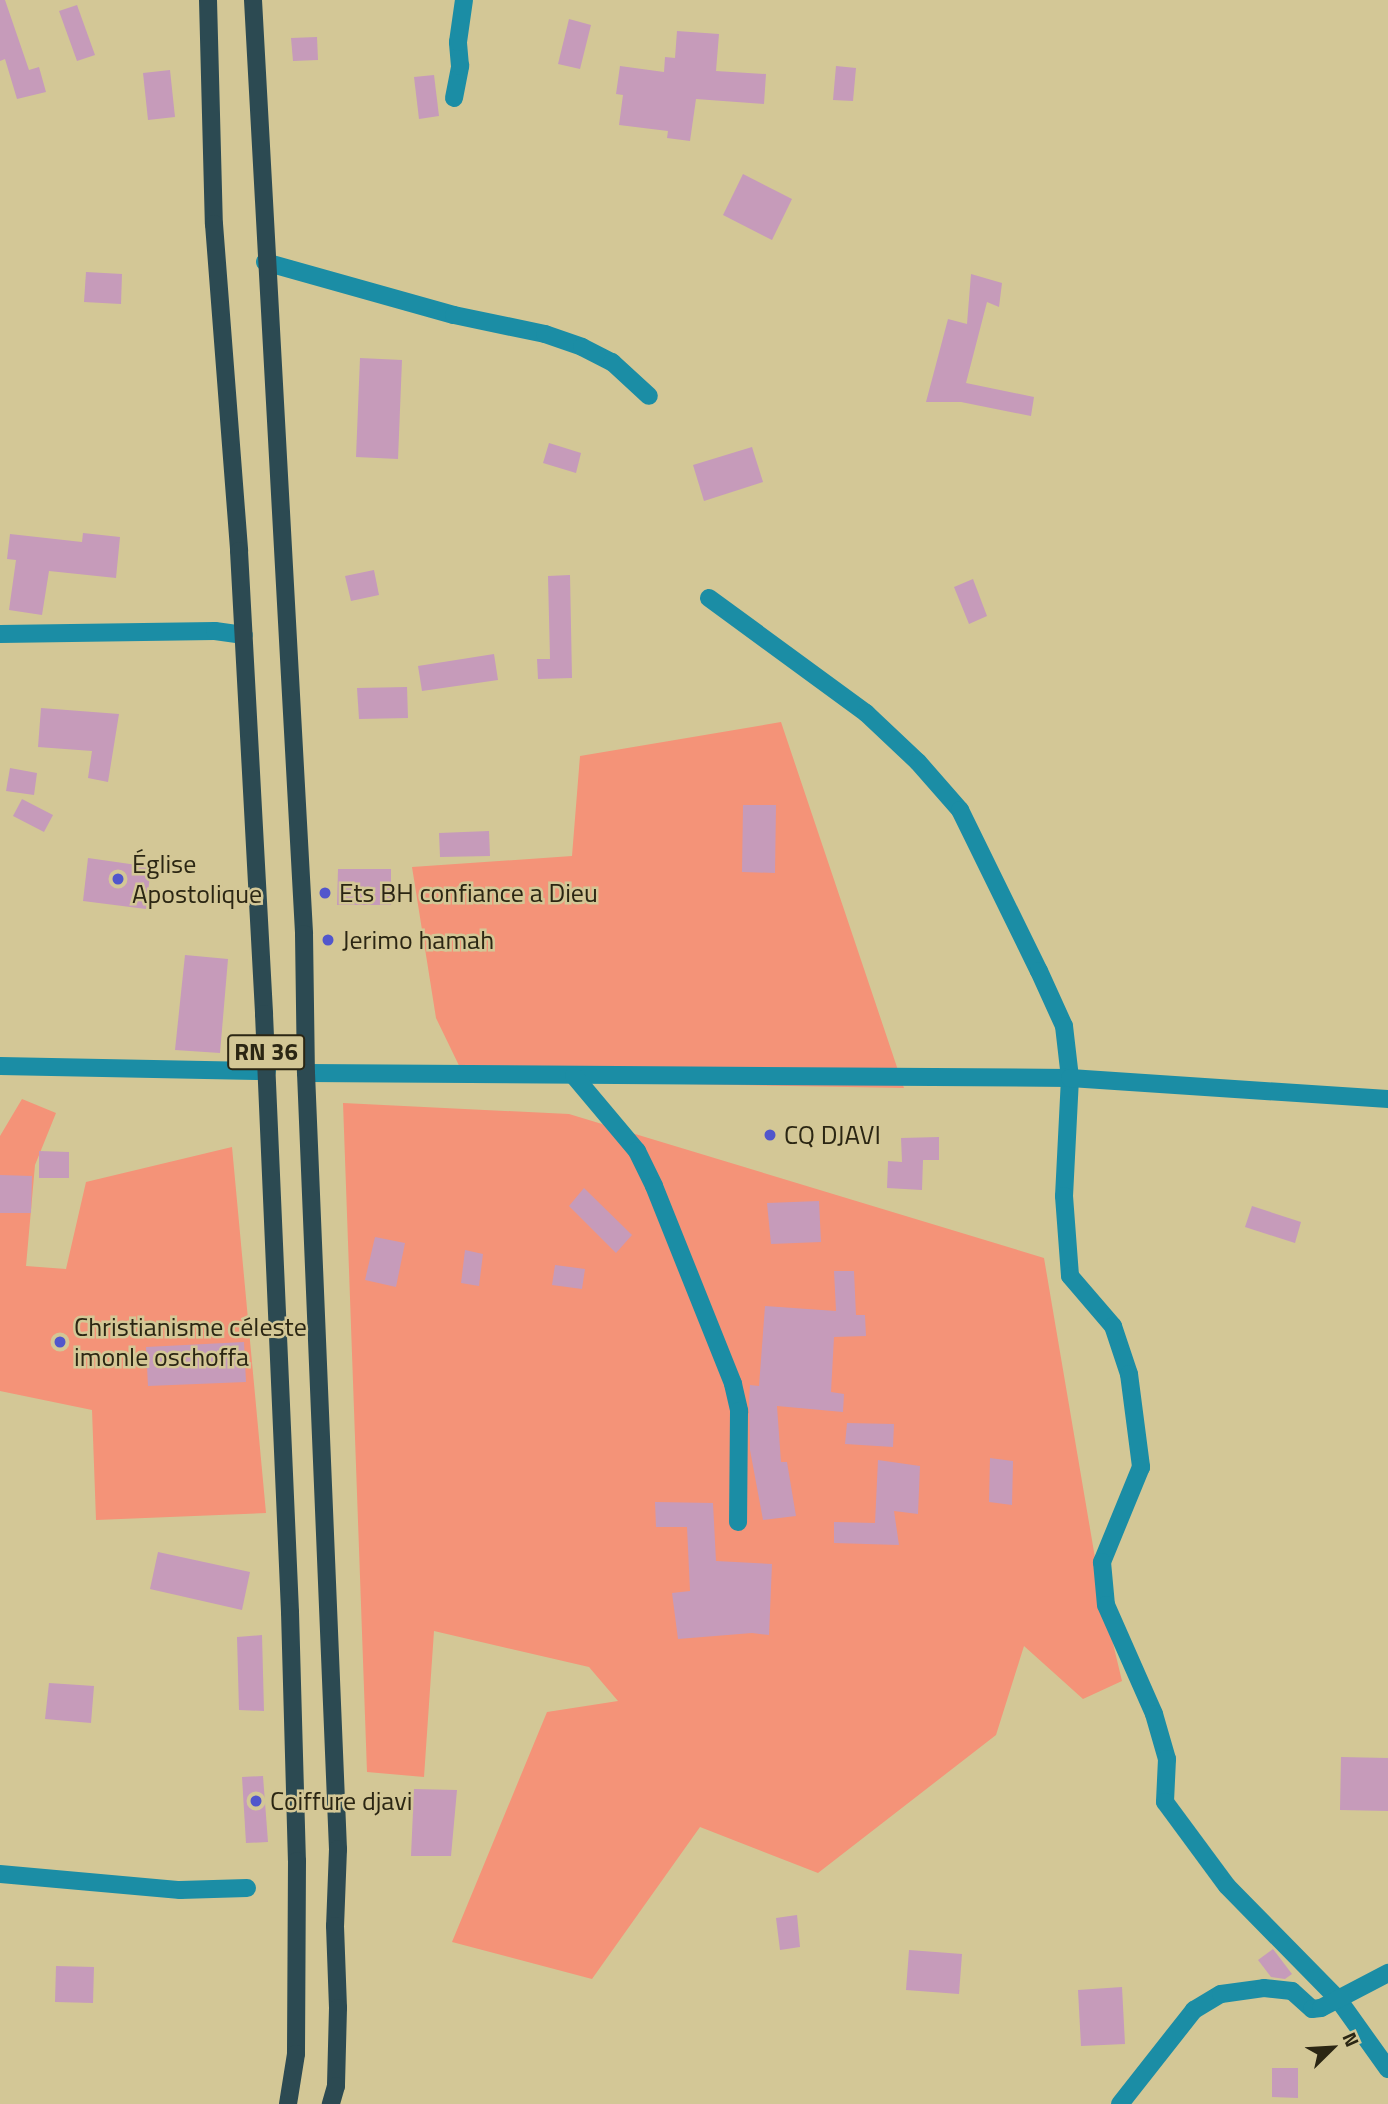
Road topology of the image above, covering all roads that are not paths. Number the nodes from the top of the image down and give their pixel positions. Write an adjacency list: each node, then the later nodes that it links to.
1 (208, 0): 9 (main road, RN 36)
2 (253, 0): 5 (main road, RN 36)
3 (464, 0): 4 (street)
4 (454, 98)
5 (265, 262): 6 (street); 12 (main road, RN 36)
6 (649, 396)
7 (709, 598): 14 (street)
8 (0, 634): 9 (street)
9 (244, 635): 11 (main road, RN 36)
10 (1, 1069): 11 (street)
11 (267, 1071): 22 (main road, RN 36)
12 (306, 1073): 13 (street); 23 (main road, RN 36)
13 (574, 1076): 14 (street); 16 (street)
14 (1070, 1078): 15 (street); 20 (street)
15 (1388, 1099)
16 (738, 1522)
17 (0, 1874): 18 (street)
18 (247, 1888)
19 (1388, 1973): 20 (street)
20 (1338, 1999): 21 (street); 24 (street)
21 (1388, 2069)
22 (288, 2104)
23 (331, 2104)
24 (1120, 2104)

